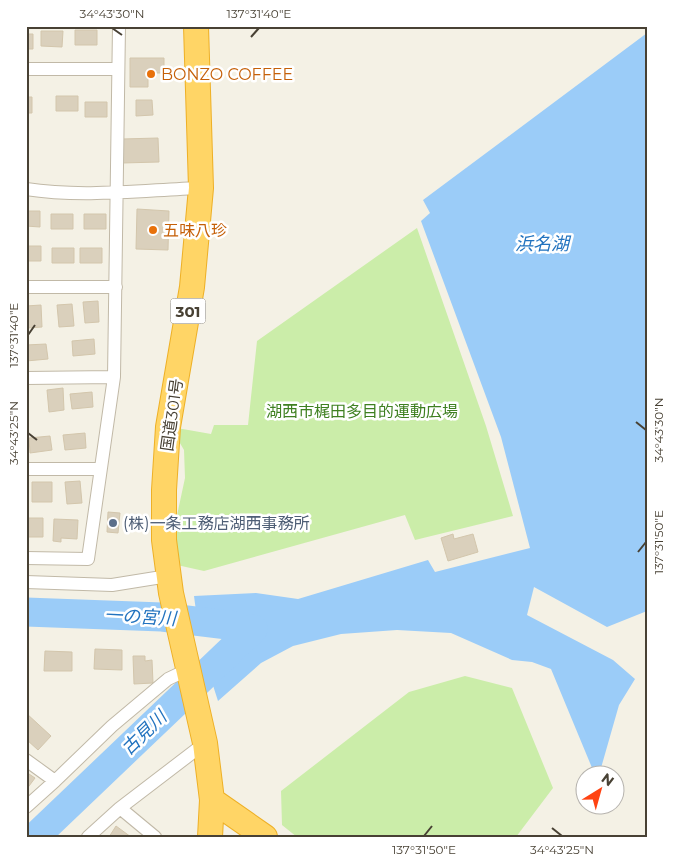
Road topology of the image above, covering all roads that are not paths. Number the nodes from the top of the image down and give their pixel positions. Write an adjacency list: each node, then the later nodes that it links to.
1 (119, 26): 4 (street)
2 (196, 26): 5 (highway, 国道301号 / 301)
3 (26, 69): 4 (street)
4 (118, 69): 7 (street)
5 (201, 188): 7 (street); 16 (highway, 国道301号 / 301)
6 (26, 189): 7 (street)
7 (118, 192): 9 (street)
8 (26, 287): 9 (street)
9 (116, 287): 10 (street)
10 (114, 377): 11 (street); 13 (street)
11 (26, 378)
12 (26, 469): 13 (street)
13 (100, 470): 14 (street)
14 (26, 558)
15 (26, 582): 16 (street)
16 (159, 583): 17 (highway, 国道301号 / 301)
17 (190, 673): 18 (highway, 国道301号 / 301); 20 (street)
18 (205, 744): 21 (highway, 国道301号 / 301); 23 (street)
19 (26, 760): 20 (street)
20 (55, 782): 22 (street)
21 (212, 800): 26 (highway, 国道301号 / 301); 27 (highway)
22 (26, 807)
23 (120, 808): 24 (street); 25 (street)
24 (88, 837)
25 (154, 837)
26 (210, 837)
27 (265, 837)

